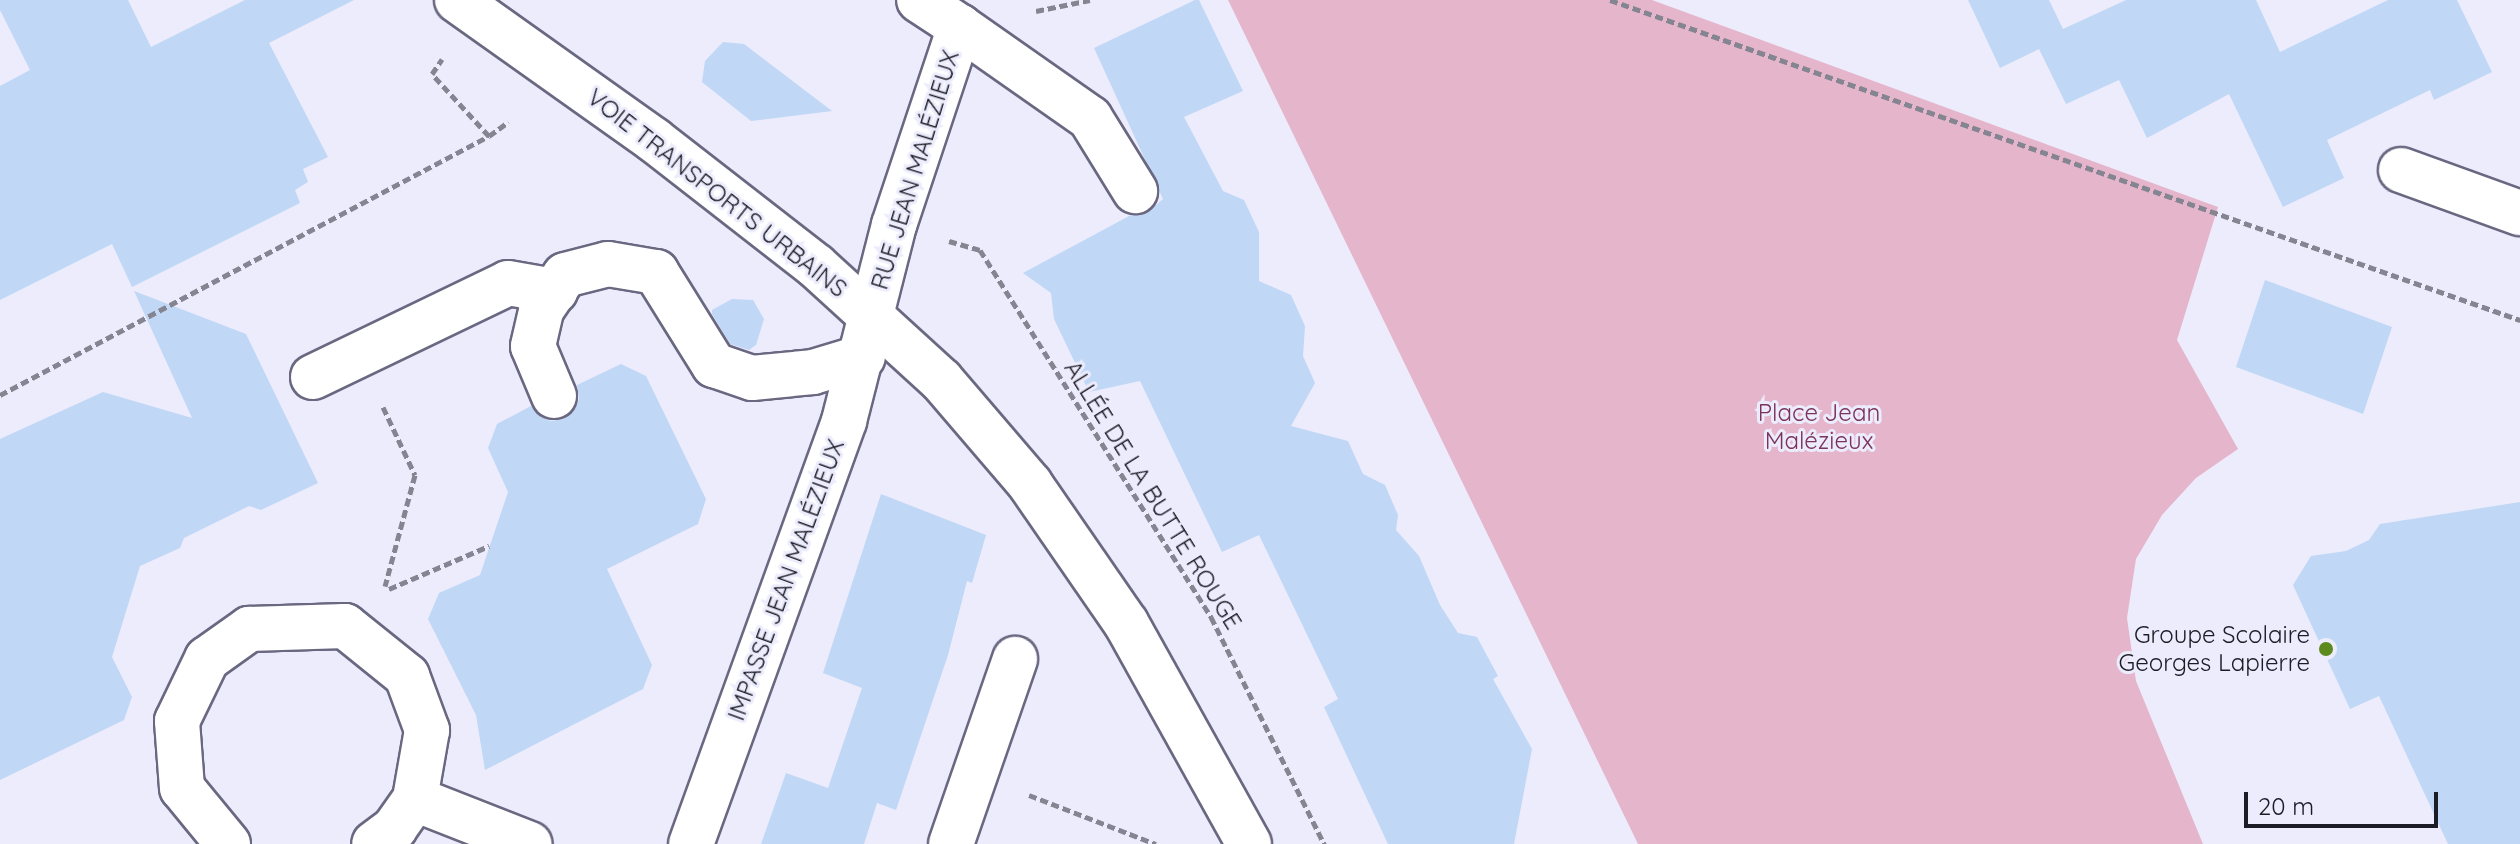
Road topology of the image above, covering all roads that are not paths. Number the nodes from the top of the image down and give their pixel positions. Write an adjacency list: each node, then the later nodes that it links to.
1 (919, 0): 3 (street, RUE JEAN MALÉZIEUX)
2 (466, 6): 8 (street, VOIE TRANSPORTS URBAINS)
3 (960, 27): 5 (street); 8 (street, RUE JEAN MALÉZIEUX)
4 (2401, 170): 6 (street)
5 (1135, 191)
6 (2520, 213)
7 (555, 291): 9 (street); 10 (street); 11 (street)
8 (870, 314): 9 (street, IMPASSE JEAN MALÉZIEUX); 19 (street, VOIE TRANSPORTS URBAINS)
9 (863, 357): 17 (street, IMPASSE JEAN MALÉZIEUX)
10 (313, 377)
11 (554, 396)
12 (1015, 659): 18 (street)
13 (415, 799): 14 (street); 15 (street); 16 (street)
14 (228, 844)
15 (374, 844)
16 (530, 844)
17 (691, 844)
18 (951, 844)
19 (1249, 844)

